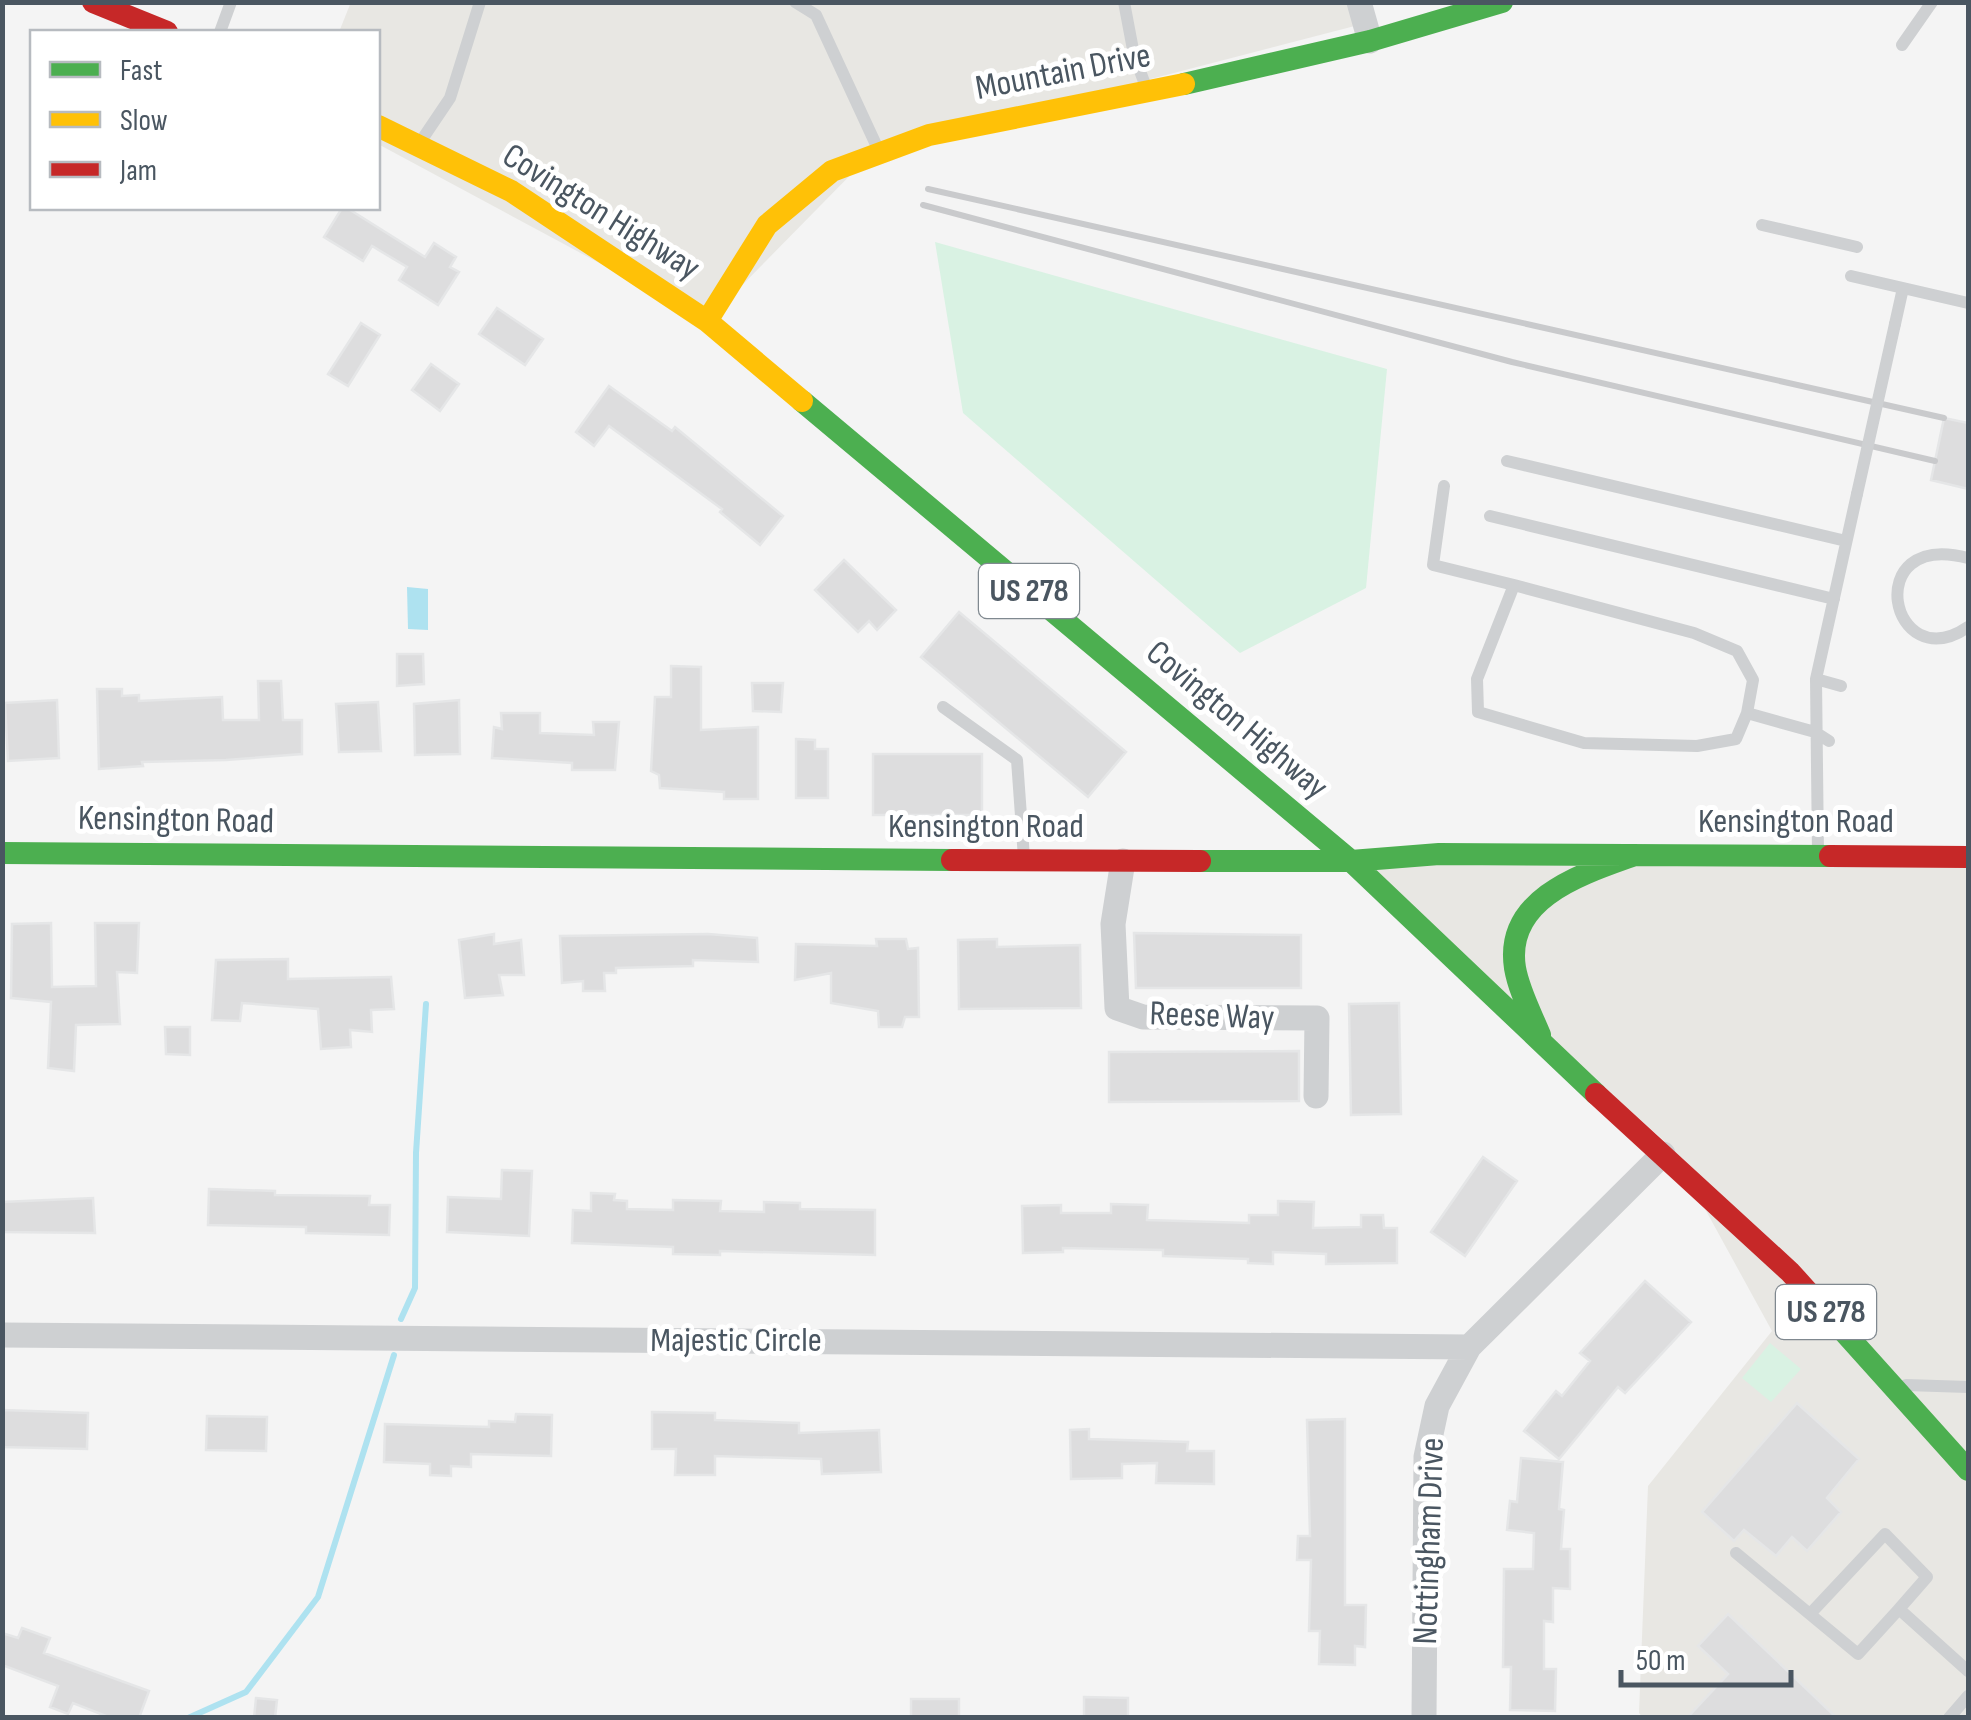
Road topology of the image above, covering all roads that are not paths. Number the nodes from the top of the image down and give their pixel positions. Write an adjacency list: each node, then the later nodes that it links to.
1 (231, 2): 10 (lane)
2 (480, 2): 15 (lane)
3 (795, 2): 16 (lane)
4 (1124, 2): 13 (lane)
5 (1359, 2): 11 (street)
6 (1502, 2): 11 (main road, Mountain Drive)
7 (1932, 2): 12 (lane)
8 (102, 4): 9 (main road)
9 (161, 30)
10 (221, 30)
11 (1370, 41): 13 (main road, Mountain Drive)
12 (1902, 46)
13 (1148, 92): 16 (main road, Mountain Drive)
14 (380, 127): 15 (main road, Covington Highway / US 278)
15 (418, 146): 22 (main road, Covington Highway / US 278)
16 (879, 151): 22 (main road, Mountain Drive)
17 (1762, 225): 18 (lane)
18 (1857, 247)
19 (1850, 276): 20 (lane)
20 (1903, 288): 21 (lane); 26 (lane, bridge)
21 (1968, 302)
22 (707, 320): 43 (main road, Covington Highway / US 278)
23 (1507, 461): 26 (lane)
24 (1444, 486): 28 (lane)
25 (1490, 516): 29 (lane)
26 (1846, 541): 29 (lane)
27 (1968, 558): 30 (lane)
28 (1514, 585): 34 (lane); 34 (lane)
29 (1834, 599): 31 (lane)
30 (1968, 627)
31 (1816, 680): 32 (lane); 35 (lane)
32 (1842, 686)
33 (943, 708): 41 (lane)
34 (1747, 713): 35 (lane)
35 (1814, 732): 36 (lane); 39 (lane)
36 (1830, 741)
37 (2, 853): 41 (main road, Kensington Road)
38 (1635, 855): 39 (main road, Kensington Road); 43 (main road, Kensington Road); 44 (main road)
39 (1818, 856): 40 (main road, Kensington Road)
40 (1968, 857)
41 (1024, 860): 42 (main road, Kensington Road)
42 (1123, 861): 43 (main road, Kensington Road); 45 (street, Reese Way)
43 (1351, 861): 44 (main road, Covington Highway / US 278)
44 (1546, 1048): 46 (main road, Covington Highway / US 278)
45 (1316, 1096)
46 (1664, 1154): 48 (street, Nottingham Drive); 49 (main road, Covington Highway / US 278)
47 (2, 1335): 48 (street, Majestic Circle)
48 (1469, 1347): 57 (street, Nottingham Drive)
49 (1891, 1384): 50 (lane); 51 (main road, Covington Highway / US 278)
50 (1968, 1387)
51 (1965, 1459)
52 (1736, 1553): 54 (lane)
53 (1899, 1609): 54 (lane); 54 (lane); 55 (lane)
54 (1810, 1614)
55 (1968, 1674): 56 (lane)
56 (1968, 1694): 58 (lane)
57 (1424, 1718)
58 (1949, 1718)

